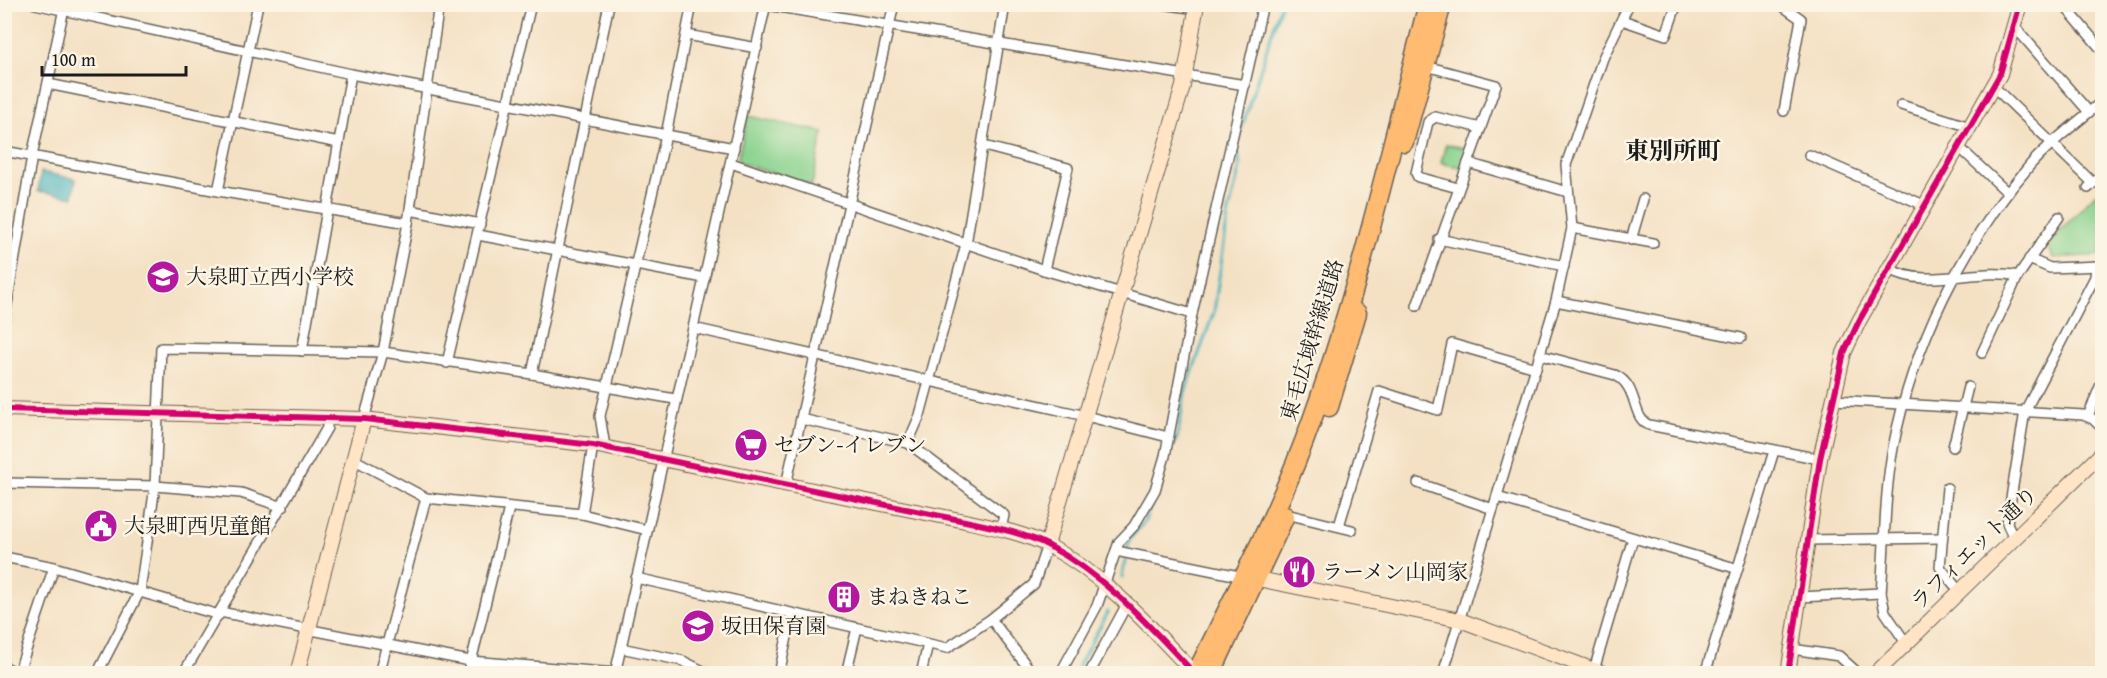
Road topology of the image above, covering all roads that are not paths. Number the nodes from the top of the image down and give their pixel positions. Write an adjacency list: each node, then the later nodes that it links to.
1 (35, 4): 19 (street)
2 (258, 4): 27 (street)
3 (439, 4): 35 (street)
4 (531, 4): 37 (street)
5 (609, 4): 41 (street)
6 (692, 4): 24 (street)
7 (894, 4): 22 (street)
8 (1005, 4): 25 (street)
9 (1162, 4): 18 (street)
10 (1263, 4): 33 (street)
11 (1428, 4): 153 (highway, 東毛広域幹線道路)
12 (1442, 4): 29 (highway, 東毛広域幹線道路)
13 (1629, 4): 21 (street)
14 (1780, 4): 39 (street)
15 (2020, 4): 23 (street)
16 (2063, 4): 28 (street)
17 (764, 5): 22 (street); 26 (street)
18 (1197, 7): 31 (street)
19 (65, 8): 27 (street); 32 (street)
20 (1674, 9): 21 (street)
21 (1622, 20): 59 (street)
22 (889, 26): 25 (street); 62 (street)
23 (2014, 26): 34 (street); 40 (street)
24 (687, 35): 26 (street); 45 (street)
25 (998, 45): 31 (street); 48 (street)
26 (757, 48): 50 (street)
27 (247, 50): 30 (street); 42 (street)
28 (2103, 50)
29 (1425, 66): 44 (street); 137 (highway, 東毛広域幹線道路)
30 (351, 74): 35 (street); 46 (street)
31 (1186, 75): 33 (street); 85 (street)
32 (48, 84): 42 (street); 53 (street)
33 (1245, 85): 88 (street)
34 (1993, 86): 43 (street); 47 (street)
35 (427, 89): 37 (street); 65 (street)
36 (2103, 101): 40 (street)
37 (506, 105): 41 (street); 68 (street)
38 (1901, 105): 43 (street)
39 (1784, 111)
40 (2090, 112): 47 (street)
41 (587, 119): 45 (street); 75 (street)
42 (232, 122): 46 (street); 58 (street)
43 (1970, 127): 49 (street)
44 (1481, 128): 55 (street); 57 (street)
45 (666, 135): 50 (street); 77 (street)
46 (339, 142): 64 (street)
47 (2052, 142): 56 (street); 60 (street)
48 (984, 146): 74 (street); 81 (street)
49 (1959, 147): 60 (street); 63 (street)
50 (734, 148): 54 (street)
51 (4, 151): 53 (street)
52 (1809, 155): 63 (street)
53 (32, 156): 58 (street); 89 (street)
54 (731, 163): 62 (street); 84 (street)
55 (1468, 163): 57 (street); 59 (street)
56 (2103, 175)
57 (1458, 188): 71 (street)
58 (218, 191): 64 (street)
59 (1568, 192): 69 (street)
60 (2008, 193): 82 (street)
61 (1643, 199): 72 (street)
62 (849, 204): 74 (street); 95 (street)
63 (1926, 206): 80 (street)
64 (327, 209): 67 (street); 92 (street)
65 (410, 210): 67 (street); 68 (street)
66 (2059, 217): 76 (street)
67 (408, 222): 93 (street)
68 (480, 224): 70 (street)
69 (1572, 228): 72 (street); 78 (street)
70 (477, 235): 75 (street); 97 (street)
71 (1439, 239): 78 (street); 87 (street)
72 (1631, 240): 73 (street)
73 (1653, 243)
74 (966, 244): 81 (street); 100 (street)
75 (560, 250): 77 (street); 99 (street)
76 (2029, 259): 79 (street); 83 (street)
77 (636, 265): 84 (street); 102 (street)
78 (1564, 266): 86 (street)
79 (2099, 266): 109 (street)
80 (1890, 269): 82 (street); 105 (street)
81 (1044, 270): 85 (street)
82 (1953, 276): 83 (street); 106 (street)
83 (2018, 276): 94 (street)
84 (704, 278): 90 (street)
85 (1122, 292): 88 (street); 111 (street)
86 (1556, 301): 91 (street); 96 (street)
87 (1417, 306)
88 (1192, 314): 117 (street)
89 (4, 322)
90 (693, 328): 95 (street); 104 (street)
91 (1741, 338)
92 (302, 351): 93 (street); 110 (street)
93 (383, 352): 97 (street); 115 (street)
94 (1982, 353)
95 (815, 355): 100 (street); 114 (street)
96 (1540, 355): 98 (street); 121 (street)
97 (447, 363): 99 (street)
98 (1536, 368): 131 (street); 138 (street)
99 (532, 374): 102 (street)
100 (928, 381): 111 (street); 118 (street)
101 (2103, 382): 112 (street)
102 (608, 386): 104 (street); 119 (street)
103 (1968, 387): 107 (street)
104 (675, 399): 124 (street)
105 (1834, 400): 106 (street); 125 (street)
106 (1903, 405): 107 (street); 143 (street)
107 (1962, 407): 109 (street); 120 (street)
108 (4, 409): 110 (street)
109 (2025, 411): 112 (street); 145 (street)
110 (159, 413): 113 (street); 129 (street)
111 (1086, 416): 117 (street); 147 (street)
112 (2088, 416): 116 (street)
113 (327, 417): 115 (street); 133 (street)
114 (801, 418): 118 (street); 128 (street)
115 (363, 419): 119 (street); 123 (street)
116 (2103, 428)
117 (1168, 437): 148 (street)
118 (908, 443): 139 (street)
119 (599, 446): 124 (street); 136 (street)
120 (1953, 447)
121 (1774, 451): 125 (street); 151 (street)
122 (2103, 453): 145 (street, ラフィエット通り)
123 (353, 459): 132 (street); 165 (street)
124 (663, 459): 128 (street); 140 (street)
125 (1820, 459): 146 (street)
126 (4, 483): 129 (street)
127 (1418, 483): 135 (street)
128 (786, 485): 139 (street)
129 (155, 486): 133 (street); 155 (street)
130 (1947, 488): 144 (street)
131 (1497, 497): 135 (street); 142 (street)
132 (426, 498): 134 (street); 168 (street)
133 (283, 507): 160 (street)
134 (509, 508): 136 (street); 171 (street)
135 (1493, 509): 163 (street)
136 (582, 514): 140 (street)
137 (1287, 514): 138 (street); 153 (highway, 東毛広域幹線道路)
138 (1339, 526): 141 (street)
139 (1001, 529): 147 (street)
140 (647, 530): 152 (street)
141 (1352, 530)
142 (1633, 538): 151 (street); 174 (street)
143 (1885, 538): 144 (street); 146 (street); 157 (street)
144 (1942, 538): 156 (street)
145 (2014, 539): 156 (street, ラフィエット通り)
146 (1807, 540): 158 (street)
147 (1047, 545): 154 (street); 162 (street)
148 (1116, 551): 153 (street); 154 (street)
149 (4, 557): 150 (street)
150 (54, 567): 155 (street); 176 (street)
151 (1735, 568): 192 (street)
152 (636, 578): 161 (street); 169 (street)
153 (1251, 578): 163 (street); 189 (highway, 東毛広域幹線道路); 190 (highway, 東毛広域幹線道路)
154 (1106, 584): 159 (street); 187 (street)
155 (140, 591): 160 (street); 177 (street)
156 (1959, 591): 166 (street, ラフィエット通り)
157 (1881, 593): 158 (street); 166 (street)
158 (1799, 597): 170 (street)
159 (1127, 604): 188 (street); 189 (street)
160 (220, 613): 165 (street); 178 (street)
161 (792, 614): 164 (street); 183 (street)
162 (991, 619): 167 (street); 186 (street)
163 (1460, 620): 174 (street); 191 (street)
164 (857, 628): 167 (street); 184 (street)
165 (310, 629): 168 (street); 179 (street)
166 (1906, 643): 195 (street, ラフィエット通り)
167 (928, 644): 185 (street)
168 (387, 645): 171 (street); 180 (street)
169 (621, 648): 173 (street); 175 (street)
170 (1792, 649): 193 (street); 194 (street)
171 (470, 661): 175 (street); 181 (street)
172 (4, 666): 176 (street)
173 (689, 669): 182 (street)
174 (1599, 672)
175 (615, 673)
176 (18, 674)
177 (97, 674)
178 (183, 674)
179 (297, 674)
180 (379, 674)
181 (468, 674)
182 (709, 674)
183 (779, 674)
184 (846, 674)
185 (921, 674)
186 (1033, 674)
187 (1060, 674)
188 (1089, 674)
189 (1196, 674)
190 (1211, 674)
191 (1443, 674)
192 (1705, 674)
193 (1788, 674)
194 (1859, 674)
195 (1875, 674)

